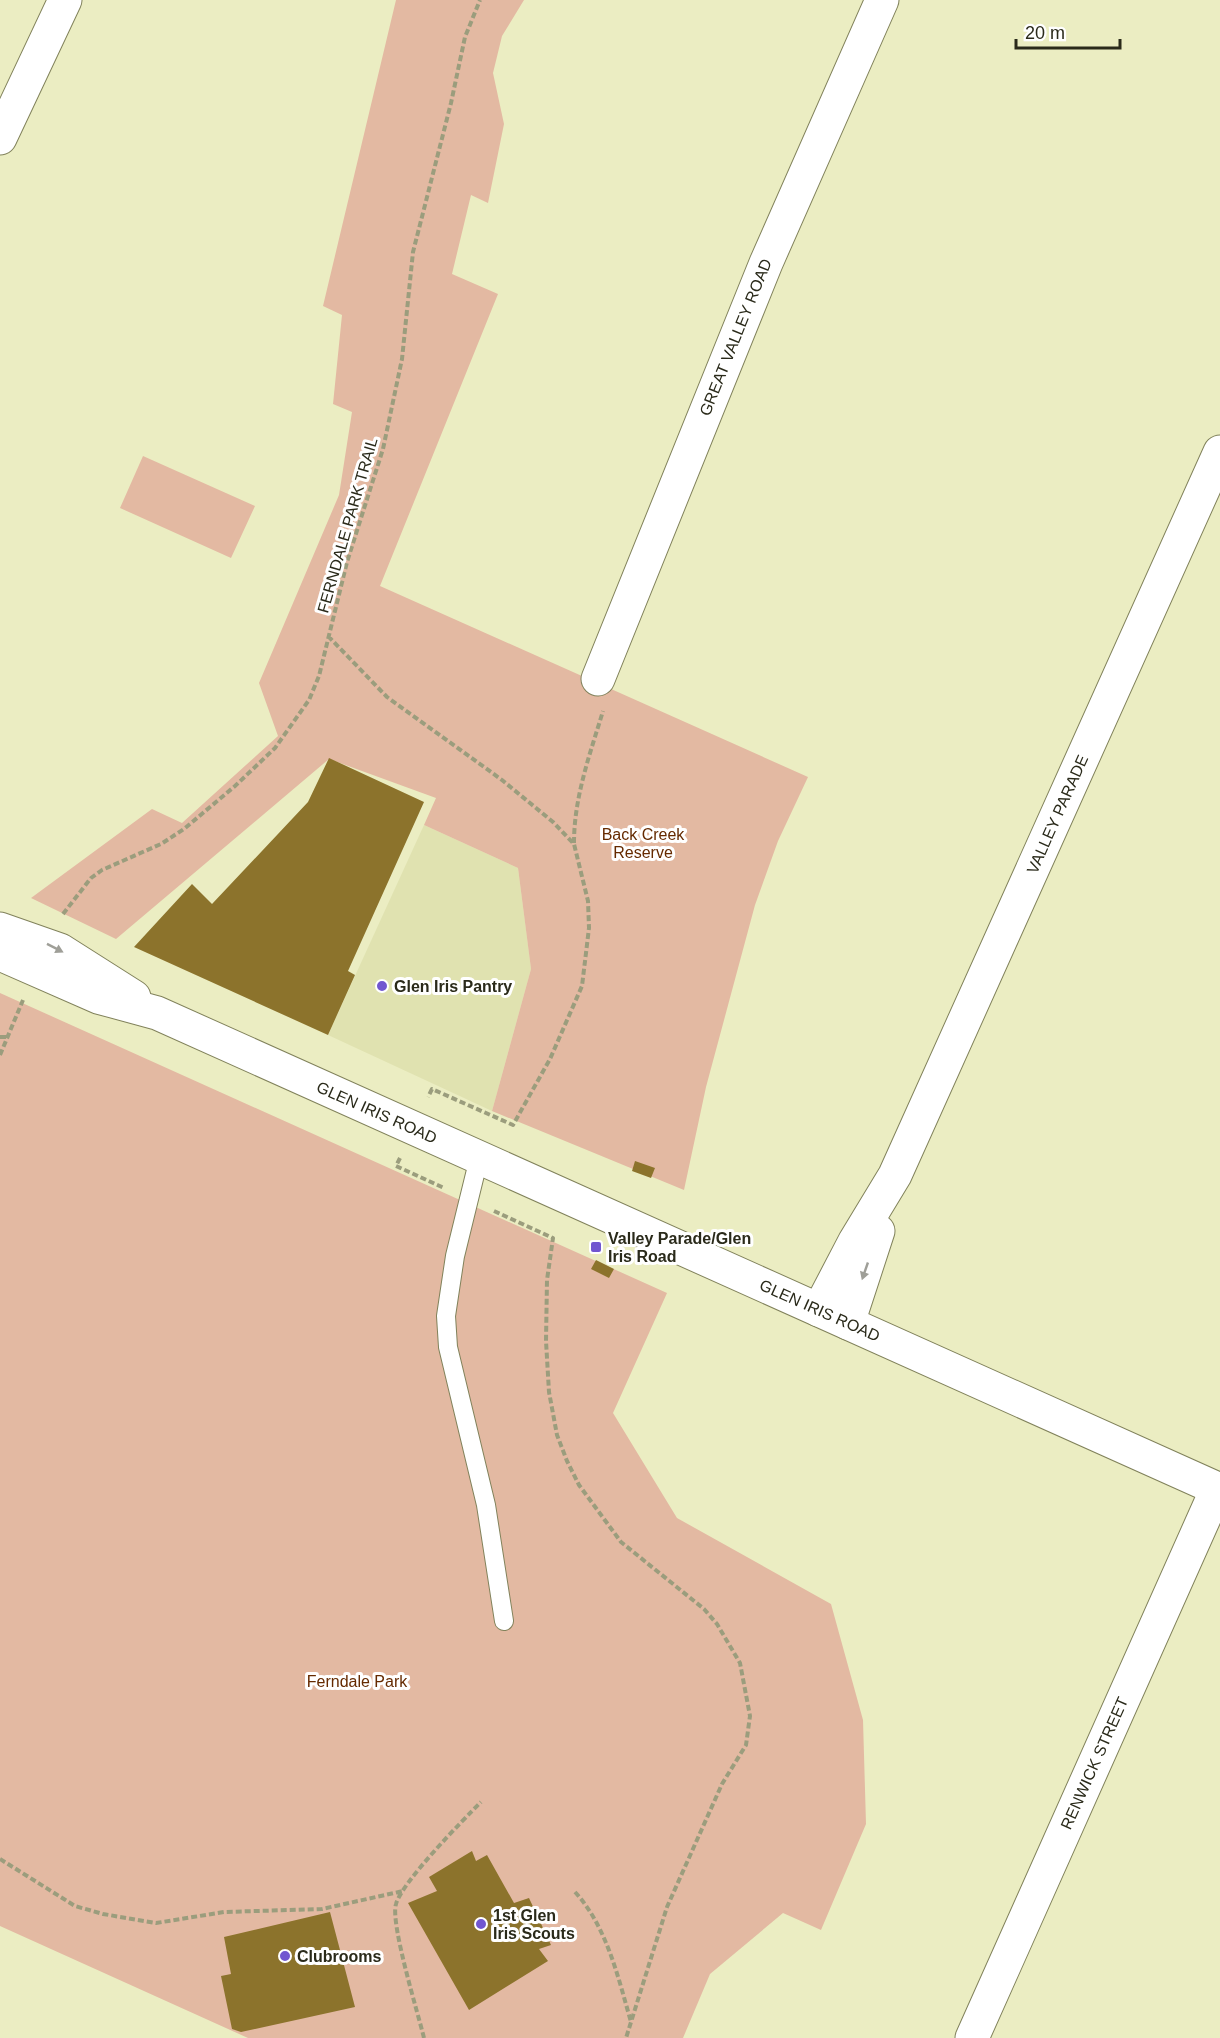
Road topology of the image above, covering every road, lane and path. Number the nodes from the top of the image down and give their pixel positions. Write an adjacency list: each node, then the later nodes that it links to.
1 (65, 0): 4 (street)
2 (480, 0): 6 (path, FERNDALE PARK TRAIL)
3 (882, 0): 7 (street, GREAT VALLEY ROAD)
4 (0, 138)
5 (1220, 452): 18 (street, VALLEY PARADE)
6 (328, 636): 8 (path); 10 (path, FERNDALE PARK TRAIL)
7 (598, 679): 8 (path)
8 (574, 844): 15 (path)
9 (0, 928): 10 (street, GLEN IRIS ROAD)
10 (47, 944): 12 (street, GLEN IRIS ROAD, one-way to 12)
11 (0, 954): 12 (street, GLEN IRIS ROAD)
12 (158, 1013): 16 (street, GLEN IRIS ROAD)
13 (0, 1037): 14 (path)
14 (7, 1037)
15 (513, 1125)
16 (479, 1158): 18 (street, GLEN IRIS ROAD); 20 (lane)
17 (553, 1238): 25 (path)
18 (834, 1316): 19 (street, GLEN IRIS ROAD)
19 (1219, 1490): 28 (street, RENWICK STREET)
20 (504, 1621)
21 (481, 1802): 23 (path)
22 (0, 1858): 23 (path)
23 (403, 1891): 26 (path)
24 (575, 1892): 25 (path)
25 (631, 2023): 27 (path)
26 (424, 2038)
27 (626, 2038)
28 (972, 2038)

